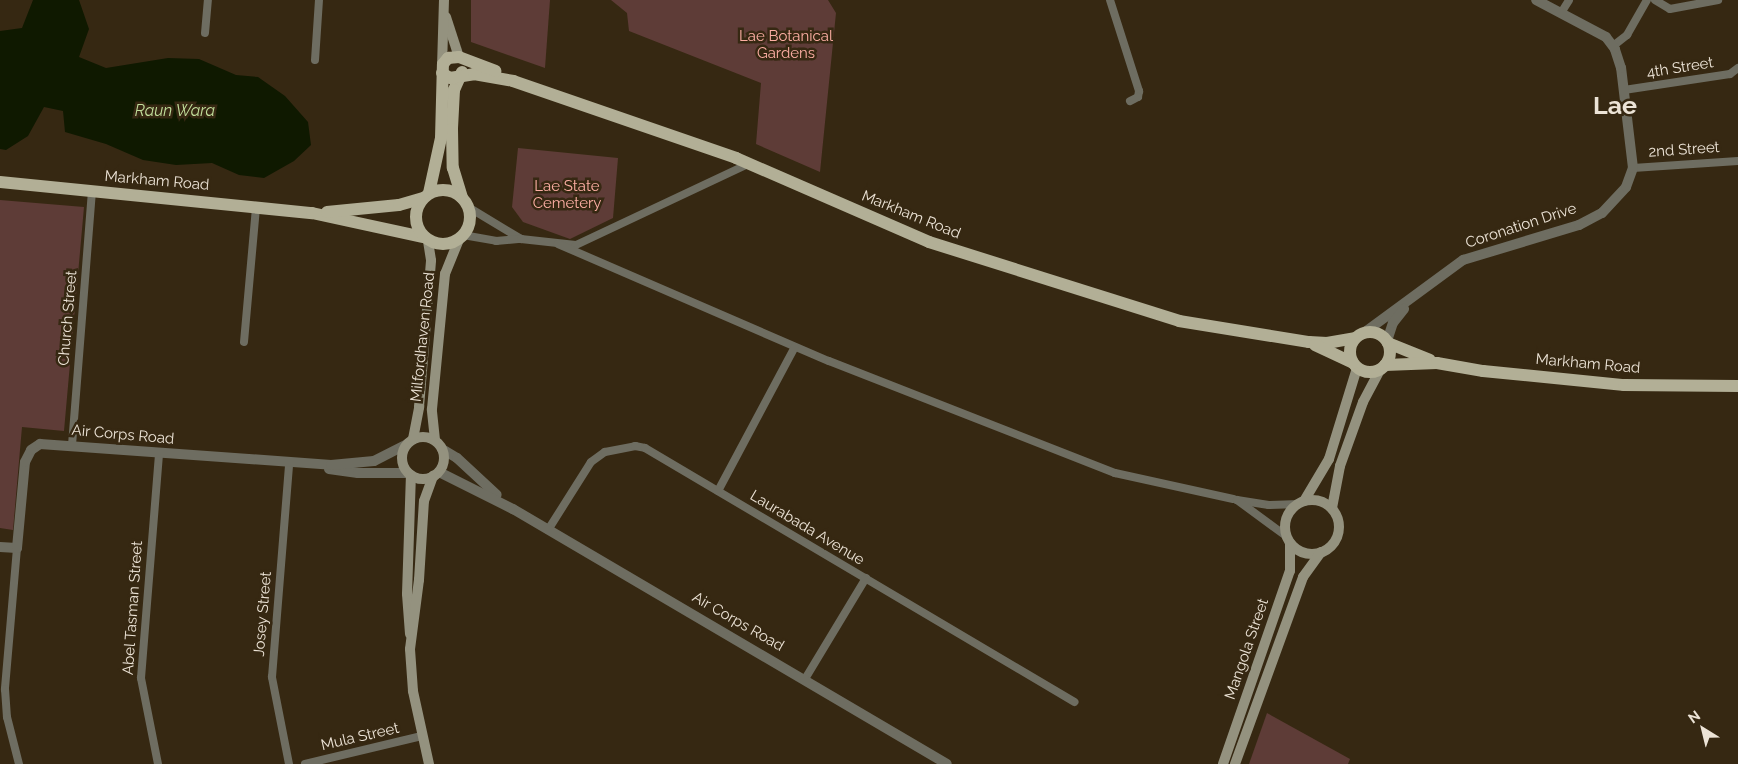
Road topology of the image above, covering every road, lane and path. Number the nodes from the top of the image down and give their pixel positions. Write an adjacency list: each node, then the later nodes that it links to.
1 (208, 0): 12 (street)
2 (319, 0): 15 (street)
3 (444, 0): 10 (main road)
4 (1110, 0): 21 (street)
5 (1536, 0): 11 (street)
6 (1568, 0): 11 (street)
7 (1647, 0): 13 (street)
8 (1655, 0): 9 (street)
9 (1718, 0)
10 (444, 12): 14 (main road); 17 (main road)
11 (1561, 13): 13 (street)
12 (205, 33)
13 (1613, 46): 20 (street)
14 (459, 58): 17 (main road); 18 (main road); 19 (main road, Markham Road)
15 (315, 60)
16 (1738, 68): 20 (street, 4th Street)
17 (442, 70): 18 (main road, Markham Road); 27 (main road)
18 (460, 77): 19 (main road, Markham Road); 28 (main road)
19 (513, 81): 23 (main road, Markham Road)
20 (1624, 90): 24 (street)
21 (1130, 101)
22 (1738, 160): 24 (street, 2nd Street)
23 (750, 163): 34 (street); 38 (main road, Markham Road)
24 (1633, 168): 35 (street, Coronation Drive)
25 (0, 182): 26 (main road, Markham Road)
26 (92, 192): 29 (main road, Markham Road); 47 (street, Church Street)
27 (426, 195): 28 (main road); 30 (main road, Markham Road); 32 (main road)
28 (465, 202): 31 (main road); 33 (street)
29 (256, 208): 30 (main road, Markham Road); 37 (street)
30 (312, 214): 32 (main road, Markham Road)
31 (461, 237): 32 (main road); 33 (street); 45 (main road, Milfordhaven Road)
32 (426, 239): 46 (main road, Milfordhaven Road)
33 (522, 239): 34 (street)
34 (558, 244): 40 (street)
35 (1427, 288): 36 (street, Coronation Drive); 39 (street, Coronation Drive)
36 (1360, 335): 38 (main road, Markham Road); 39 (main road); 42 (main road)
37 (244, 342)
38 (1308, 342): 42 (main road, Markham Road)
39 (1388, 342): 41 (main road, Markham Road); 43 (main road)
40 (795, 346): 54 (street); 55 (street)
41 (1437, 362): 43 (main road, Markham Road); 44 (main road, Markham Road)
42 (1355, 365): 43 (main road); 56 (main road)
43 (1383, 367): 57 (main road)
44 (1738, 386)
45 (435, 440): 46 (main road); 48 (main road)
46 (410, 442): 51 (street, Air Corps Road); 52 (main road)
47 (72, 446): 49 (street, Air Corps Road); 62 (street, Air Corps Road)
48 (442, 448): 53 (main road); 58 (street, Air Corps Road)
49 (160, 453): 50 (street, Air Corps Road); 71 (street, Abel Tasman Street)
50 (289, 464): 51 (street, Air Corps Road); 72 (street, Josey Street)
51 (314, 465): 52 (street, Air Corps Road)
52 (410, 474): 53 (main road); 65 (main road)
53 (436, 474): 58 (street, Air Corps Road); 65 (main road)
54 (718, 491): 59 (street, Laurabada Avenue); 64 (street, Laurabada Avenue)
55 (1233, 499)
56 (1301, 502): 57 (main road); 60 (main road); 60 (street)
57 (1332, 508): 63 (main road)
58 (513, 509): 59 (street, Air Corps Road)
59 (548, 530): 66 (street, Air Corps Road)
60 (1288, 539): 63 (main road); 76 (main road, Mangola Street)
61 (0, 547): 62 (street)
62 (17, 548): 70 (street)
63 (1321, 552): 77 (main road, Mangola Street)
64 (866, 578): 66 (street); 67 (street, Laurabada Avenue)
65 (411, 642): 68 (main road)
66 (806, 679): 69 (street, Air Corps Road)
67 (1074, 702)
68 (422, 736): 73 (street, Mula Street); 74 (main road)
69 (935, 761): 75 (street, Air Corps Road)
70 (19, 764)
71 (158, 764)
72 (289, 764)
73 (305, 764)
74 (429, 764)
75 (947, 764)
76 (1222, 764)
77 (1235, 764)

